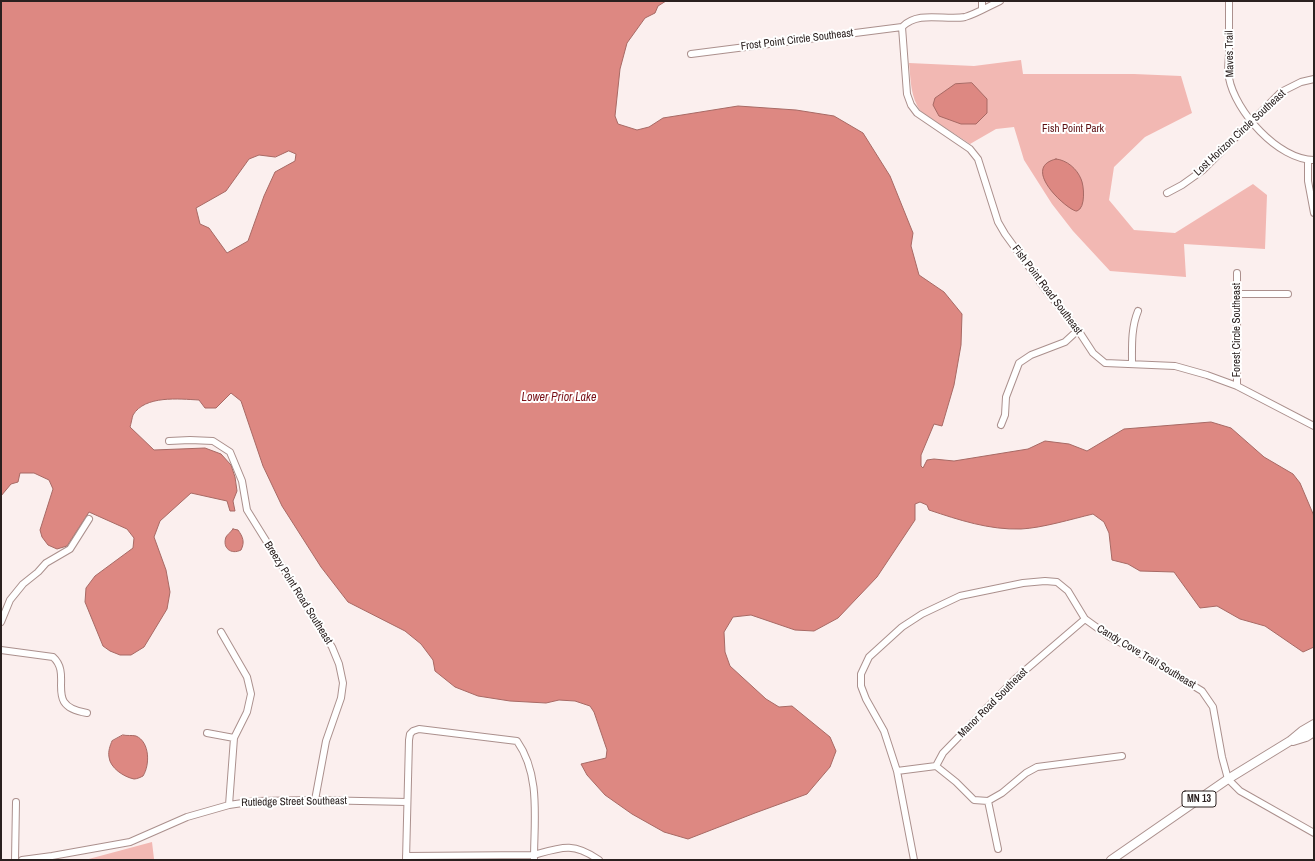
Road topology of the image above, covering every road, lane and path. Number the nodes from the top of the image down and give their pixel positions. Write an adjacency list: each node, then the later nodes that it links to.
1 (982, 1): 4 (street)
2 (1000, 1): 4 (street)
3 (1229, 1): 8 (street, Maves Trail)
4 (982, 9): 5 (street)
5 (902, 27): 6 (street, Frost Point Circle Southeast); 16 (street, Fish Point Road Southeast)
6 (691, 54)
7 (1314, 79): 8 (street, Lost Horizon Circle Southeast)
8 (1251, 121): 9 (street, Maves Trail); 10 (street, Lost Horizon Circle Southeast)
9 (1311, 160): 11 (street)
10 (1168, 193)
11 (1314, 213)
12 (1237, 274): 13 (street, Forest Circle Southeast)
13 (1236, 294): 14 (street); 18 (street, Forest Circle Southeast)
14 (1288, 294)
15 (1138, 311): 17 (street)
16 (1078, 330): 17 (street, Fish Point Road Southeast); 19 (street)
17 (1132, 364): 18 (street, Fish Point Road Southeast)
18 (1237, 386): 20 (street, Fish Point Road Southeast)
19 (1001, 425)
20 (1314, 426)
21 (169, 442): 37 (street, Breezy Point Road Southeast)
22 (89, 519): 24 (street)
23 (1085, 619): 34 (street, Manor Road Southeast); 35 (street, Candy Cove Trail Southeast); 36 (street, Candy Cove Trail Southeast)
24 (1, 622)
25 (221, 632): 31 (street)
26 (1, 650): 27 (street)
27 (87, 713)
28 (1314, 724): 32 (main road, MN 13)
29 (1314, 732): 32 (main road, MN 13)
30 (207, 733): 31 (street)
31 (234, 738): 41 (street)
32 (1290, 741): 36 (main road, MN 13)
33 (1122, 756): 38 (street)
34 (936, 766): 35 (street); 38 (street)
35 (897, 771): 49 (street, Candy Cove Trail Southeast)
36 (1228, 779): 42 (street); 50 (main road, MN 13)
37 (315, 800): 40 (street, Rutledge Street Southeast); 41 (street, Rutledge Street Southeast)
38 (988, 801): 43 (street)
39 (16, 802): 46 (street)
40 (407, 802): 44 (street); 45 (street)
41 (229, 805): 47 (street, Rutledge Street Southeast)
42 (1314, 833)
43 (998, 849)
44 (406, 858): 45 (street)
45 (534, 858): 48 (street)
46 (15, 860)
47 (22, 860)
48 (598, 860)
49 (914, 860)
50 (1111, 860)

